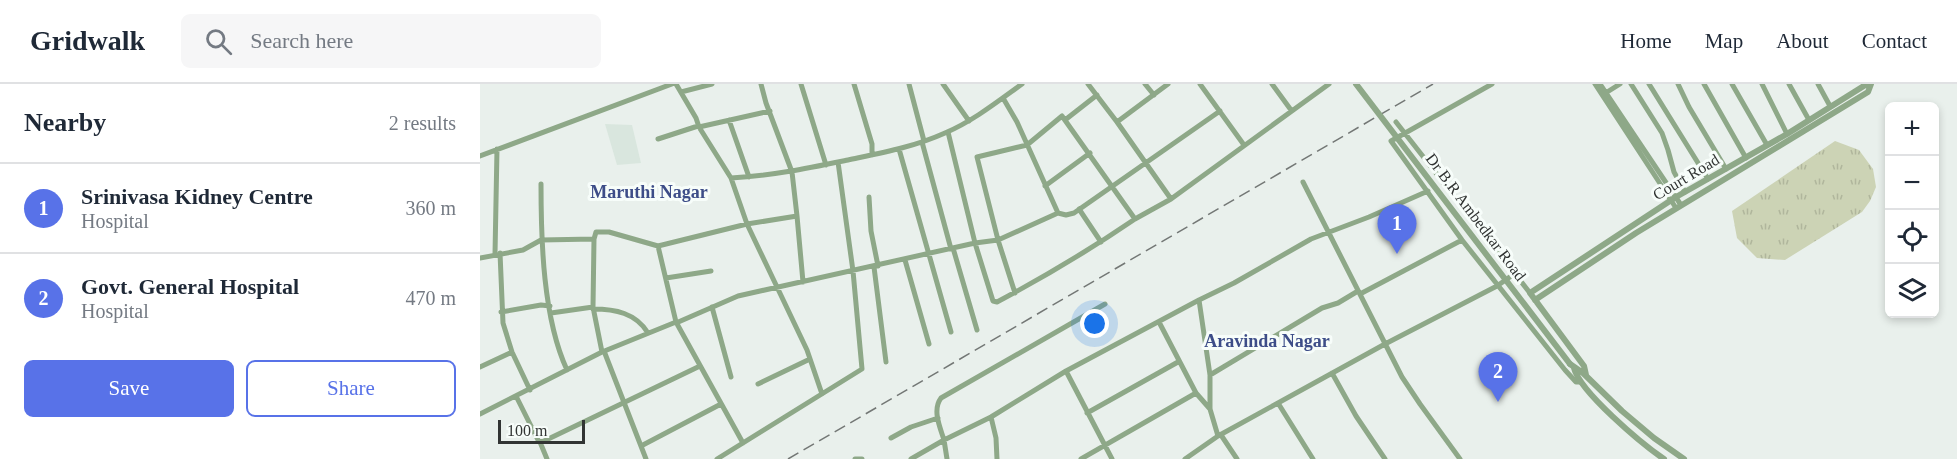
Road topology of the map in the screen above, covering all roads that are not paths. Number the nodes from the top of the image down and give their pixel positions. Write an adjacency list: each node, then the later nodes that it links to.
1 (674, 84): 29 (street); 53 (street)
2 (712, 84): 29 (street)
3 (761, 84): 36 (street)
4 (801, 84): 61 (street)
5 (855, 84): 56 (street)
6 (909, 84): 49 (street)
7 (943, 84): 41 (street)
8 (1022, 84): 33 (street)
9 (1088, 84): 31 (street)
10 (1145, 84): 32 (street)
11 (1168, 84): 32 (street)
12 (1200, 84): 37 (street)
13 (1272, 84): 35 (street)
14 (1329, 84): 35 (street)
15 (1356, 84): 127 (street, Dr B.R Ambedkar Road, bridge)
16 (1492, 84): 46 (street)
17 (1595, 84): 30 (street)
18 (1600, 84): 30 (street)
19 (1620, 84): 30 (street)
20 (1631, 84): 72 (street)
21 (1649, 84): 66 (street)
22 (1678, 84): 62 (street)
23 (1704, 84): 58 (street)
24 (1732, 84): 52 (street)
25 (1762, 84): 47 (street)
26 (1789, 84): 40 (street)
27 (1818, 84): 34 (street)
28 (1869, 84): 34 (street, Court Road); 76 (street, Court Road)
29 (681, 92): 44 (street)
30 (1604, 94): 75 (street)
31 (1097, 95): 39 (street); 42 (street)
32 (1154, 95): 42 (street)
33 (1003, 98): 41 (street); 50 (street)
34 (1830, 106): 40 (street, Court Road)
35 (1291, 110): 51 (street)
36 (770, 111): 38 (street); 63 (street)
37 (1220, 111): 51 (street); 60 (street)
38 (729, 120): 44 (street); 64 (street)
39 (1065, 120): 50 (street); 55 (street)
40 (1809, 120): 47 (street, Court Road)
41 (969, 121): 45 (street)
42 (1117, 122): 60 (street)
43 (1396, 122): 46 (street)
44 (698, 126): 48 (street); 65 (street)
45 (948, 132): 49 (street); 88 (street)
46 (1404, 132): 71 (street); 98 (street)
47 (1787, 134): 52 (street, Court Road)
48 (658, 139)
49 (923, 141): 54 (street); 90 (street)
50 (1027, 145): 69 (street); 85 (street)
51 (1244, 145): 74 (street)
52 (1767, 145): 58 (street, Court Road)
53 (496, 149): 57 (street); 91 (street)
54 (899, 149): 56 (street); 92 (street)
55 (1090, 153): 69 (street); 70 (street)
56 (872, 155): 59 (street)
57 (480, 156)
58 (1746, 158): 62 (street, Court Road)
59 (838, 162): 61 (street); 97 (street)
60 (1147, 164): 70 (street); 74 (street)
61 (826, 165): 63 (street)
62 (1726, 169): 66 (street, Court Road)
63 (792, 172): 64 (street); 79 (street)
64 (749, 177): 65 (street)
65 (731, 178): 81 (street)
66 (1708, 179): 72 (street, Court Road)
67 (1303, 182): 82 (street)
68 (541, 184): 84 (street)
69 (1045, 186): 78 (street)
70 (1114, 186): 77 (street); 80 (street)
71 (1428, 191): 82 (street); 86 (street)
72 (1685, 192): 75 (street, Court Road)
73 (869, 196): 95 (street)
74 (1171, 198): 80 (street)
75 (1674, 199): 76 (street); 105 (street, Court Road)
76 (1678, 207): 107 (street, Court Road)
77 (1079, 209): 78 (street); 87 (street)
78 (1058, 213): 85 (street)
79 (797, 216): 81 (street); 100 (street)
80 (1135, 219): 87 (street)
81 (747, 224): 89 (street); 102 (street)
82 (1329, 232): 104 (street); 106 (street)
83 (594, 239): 84 (street); 89 (street); 111 (street)
84 (541, 240): 91 (street); 109 (street)
85 (998, 240): 88 (street); 103 (street)
86 (1462, 240): 101 (street); 104 (street)
87 (1101, 242): 103 (street)
88 (975, 243): 90 (street); 103 (street)
89 (658, 246): 99 (street)
90 (952, 249): 92 (street); 116 (street)
91 (497, 254): 93 (street); 112 (street)
92 (930, 254): 94 (street); 117 (street)
93 (480, 258)
94 (905, 260): 95 (street); 119 (street)
95 (876, 266): 97 (street); 124 (street)
96 (711, 271): 99 (street)
97 (854, 271): 100 (street); 139 (street)
98 (1514, 274): 101 (street); 105 (street)
99 (666, 278): 115 (street)
100 (803, 282): 102 (street)
101 (1497, 286): 120 (street); 135 (street)
102 (778, 288): 110 (street); 123 (street)
103 (1015, 292)
104 (1359, 292): 120 (street); 132 (street)
105 (1530, 293): 107 (street)
106 (1199, 300): 114 (street); 132 (street)
107 (1535, 300): 133 (street)
108 (1105, 304): 148 (street)
109 (550, 306): 112 (street); 113 (street)
110 (711, 307): 115 (street); 134 (street)
111 (593, 308): 113 (street); 118 (street); 122 (street)
112 (501, 312): 121 (street)
113 (551, 313): 129 (street)
114 (1160, 322): 125 (street); 130 (street)
115 (676, 323): 118 (street); 126 (street)
116 (977, 330)
117 (951, 332)
118 (648, 333): 122 (street)
119 (929, 344)
120 (1385, 344): 131 (street); 170 (street)
121 (512, 352): 128 (street); 137 (street)
122 (603, 352): 129 (street); 141 (street)
123 (810, 359): 136 (street); 139 (street)
124 (886, 362)
125 (1178, 362): 138 (street); 145 (street)
126 (700, 366): 141 (street); 143 (street)
127 (1572, 366): 133 (street, Dr B.R Ambedkar Road); 135 (street, Dr B.R Ambedkar Road)
128 (480, 367)
129 (567, 370): 137 (street)
130 (1066, 372): 145 (street); 147 (street)
131 (1332, 373): 142 (street); 169 (street)
132 (1210, 375): 144 (street)
133 (1586, 375): 172 (street, Dr B.R Ambedkar Road)
134 (731, 377)
135 (1580, 382): 171 (street, Dr B.R Ambedkar Road)
136 (758, 384)
137 (530, 390): 140 (street)
138 (1196, 393): 144 (street); 155 (street)
139 (822, 394): 153 (street)
140 (516, 396): 146 (street); 152 (street)
141 (624, 402): 152 (street); 154 (street)
142 (1278, 403): 149 (street); 168 (street)
143 (721, 404): 153 (street); 154 (street)
144 (1210, 410): 149 (street)
145 (1087, 413): 155 (street)
146 (480, 414)
147 (991, 417): 151 (street); 163 (street)
148 (938, 418): 150 (street); 151 (street)
149 (1220, 435): 166 (street); 167 (street)
150 (891, 438)
151 (944, 440): 161 (street); 162 (street)
152 (540, 442): 156 (street)
153 (743, 443): 158 (street)
154 (641, 446): 157 (street)
155 (1105, 447): 164 (street); 165 (street)
156 (547, 459)
157 (646, 459)
158 (717, 459)
159 (855, 459): 160 (street)
160 (862, 459)
161 (911, 459)
162 (947, 459)
163 (998, 459)
164 (1081, 459)
165 (1112, 459)
166 (1185, 459)
167 (1237, 459)
168 (1313, 459)
169 (1385, 459)
170 (1460, 459)
171 (1664, 459)
172 (1684, 459)

